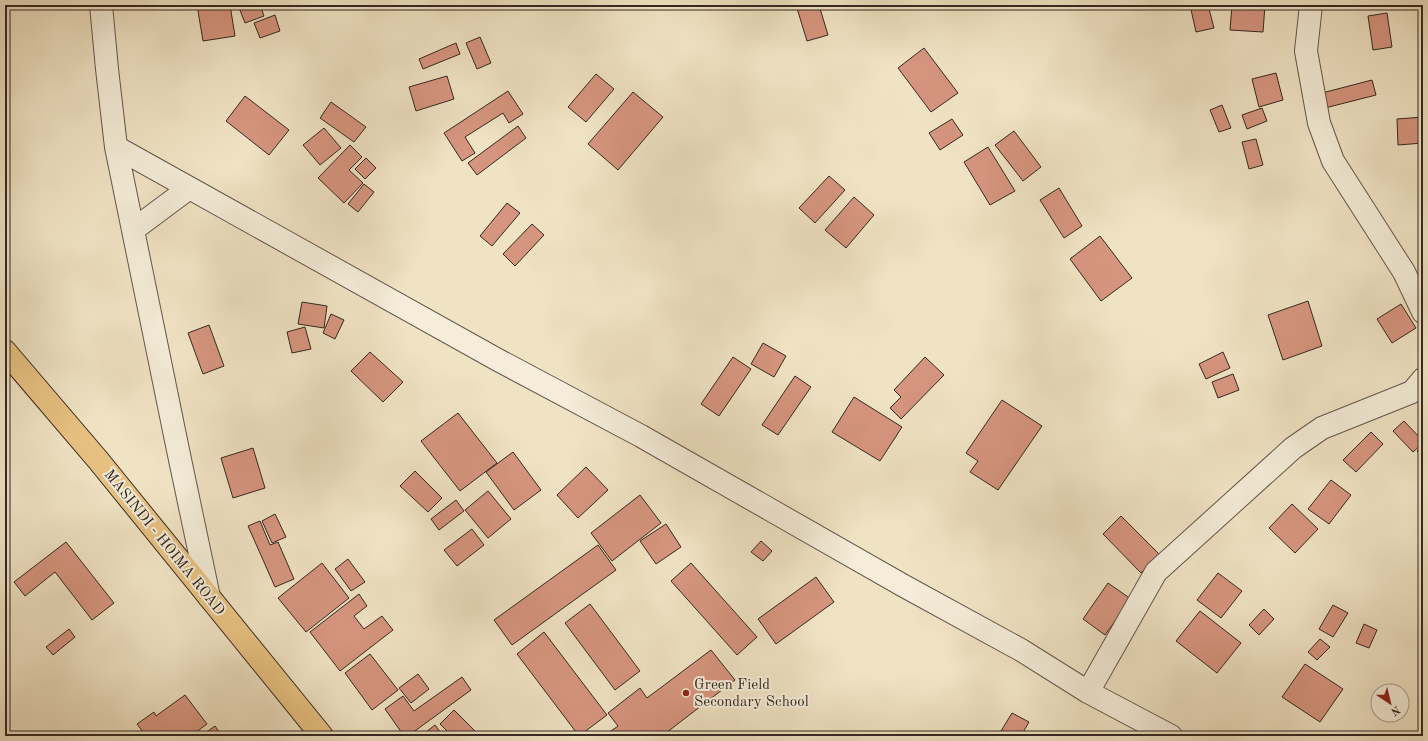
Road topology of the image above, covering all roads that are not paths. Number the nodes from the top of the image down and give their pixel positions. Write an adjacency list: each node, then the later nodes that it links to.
1 (102, 5): 3 (street)
2 (1311, 5): 6 (street)
3 (116, 147): 4 (street); 5 (street)
4 (188, 189): 5 (street); 10 (street)
5 (133, 230): 9 (street)
6 (1423, 312)
7 (5, 351): 9 (main road, MASINDI - HOIMA ROAD)
8 (1423, 379): 10 (street)
9 (209, 597): 11 (main road, MASINDI - HOIMA ROAD)
10 (1088, 692): 12 (street)
11 (322, 736)
12 (1171, 736)

